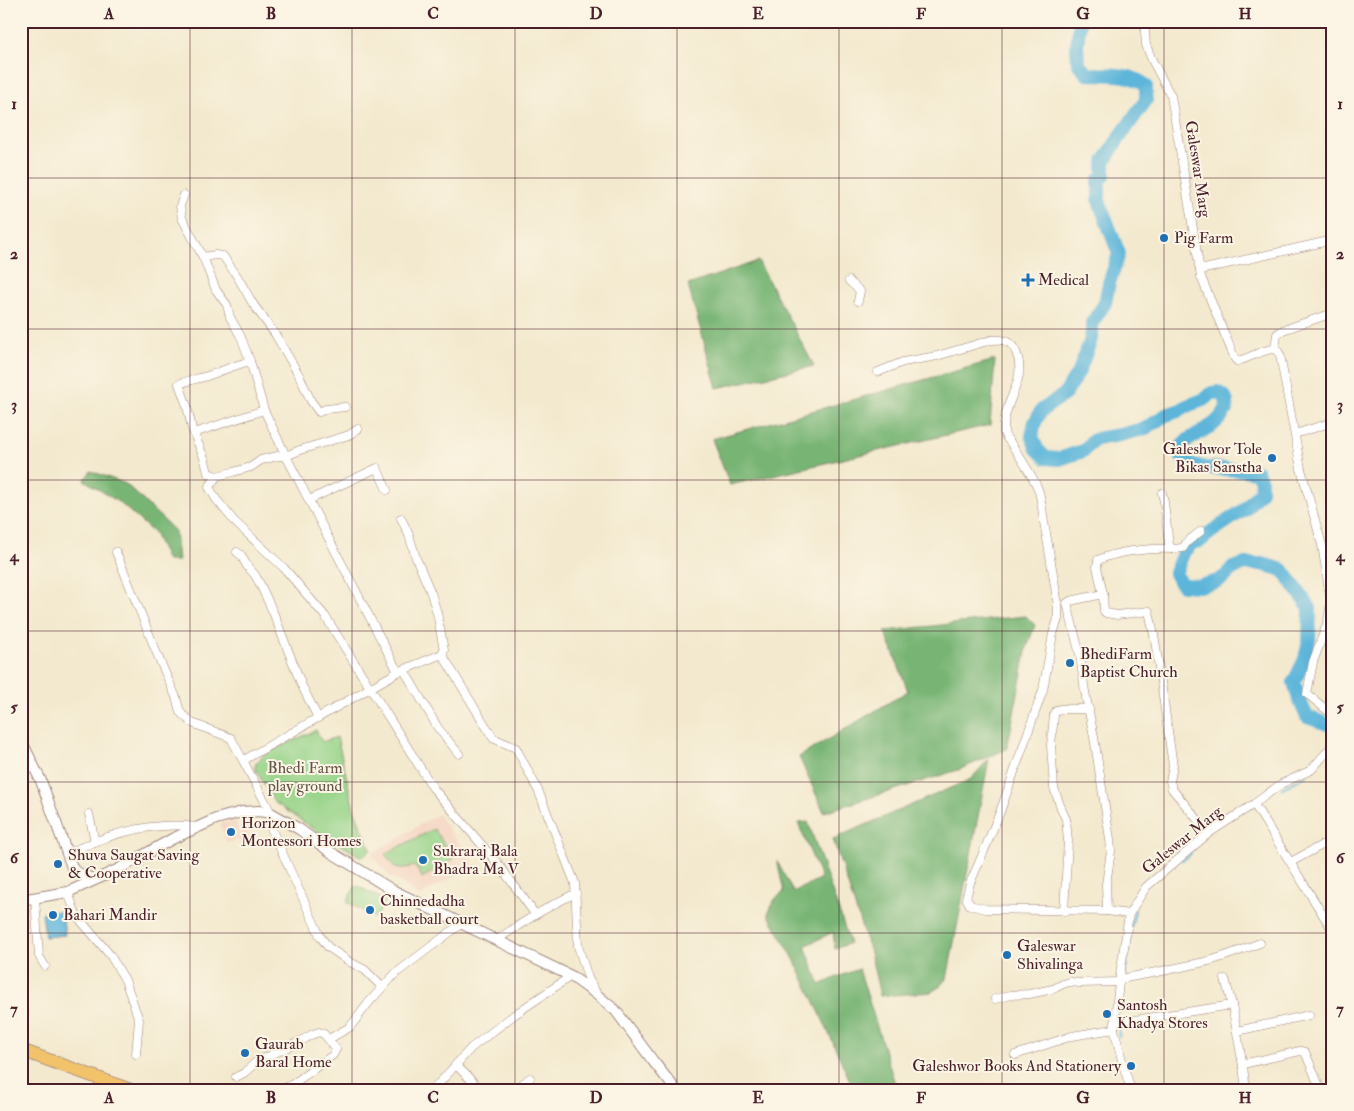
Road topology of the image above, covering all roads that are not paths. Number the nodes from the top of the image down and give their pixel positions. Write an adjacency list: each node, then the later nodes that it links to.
1 (1144, 21): 5 (street, Galeswar Marg)
2 (184, 194): 4 (street)
3 (1333, 240): 5 (street)
4 (204, 257): 10 (street); 12 (street)
5 (1200, 270): 9 (street, Galeswar Marg)
6 (849, 281): 7 (street)
7 (858, 301)
8 (1333, 313): 9 (street)
9 (1275, 349): 17 (street)
10 (250, 362): 13 (street); 16 (street)
11 (878, 372): 54 (street)
12 (345, 406)
13 (264, 410): 16 (street); 18 (street)
14 (1333, 422): 17 (street)
15 (358, 429): 18 (street)
16 (194, 433): 19 (street)
17 (1295, 434): 29 (street)
18 (286, 456): 19 (street); 22 (street)
19 (217, 476): 32 (street)
20 (387, 490): 22 (street)
21 (1162, 493): 25 (street)
22 (309, 500): 31 (street)
23 (401, 518): 30 (street)
24 (1201, 531): 25 (street)
25 (1172, 549): 28 (street)
26 (116, 552): 39 (street)
27 (237, 552): 35 (street)
28 (1103, 594): 33 (street); 44 (street)
29 (1332, 601): 34 (street)
30 (442, 654): 31 (street); 51 (street)
31 (401, 671): 32 (street); 38 (street)
32 (370, 688): 35 (street); 56 (street)
33 (1089, 709): 54 (street); 55 (street)
34 (1333, 715)
35 (318, 718): 39 (street)
36 (21, 740): 47 (street)
37 (1333, 745): 40 (street, Galeswar Marg)
38 (459, 754)
39 (244, 760): 41 (street)
40 (1254, 804): 44 (street, Galeswar Marg); 48 (street)
41 (271, 813): 43 (street); 58 (street); 66 (street)
42 (89, 814): 46 (street)
43 (198, 827): 46 (street); 49 (street)
44 (1209, 833): 57 (street, Galeswar Marg)
45 (1333, 839): 48 (street)
46 (95, 842): 47 (street)
47 (67, 854): 49 (street)
48 (1291, 862): 59 (street)
49 (95, 879): 50 (street)
50 (68, 892): 52 (street); 75 (street)
51 (576, 893): 56 (street); 67 (street)
52 (36, 898): 53 (street); 62 (street)
53 (21, 900)
54 (1064, 911): 55 (street)
55 (1107, 911): 57 (street)
56 (535, 914): 60 (street)
57 (1129, 914): 65 (street, Galeswar Marg)
58 (462, 923): 60 (street); 66 (street)
59 (1332, 927)
60 (497, 940): 63 (street)
61 (1260, 943): 65 (street)
62 (45, 966)
63 (571, 976): 67 (street); 78 (street)
64 (1225, 979): 69 (street)
65 (1119, 981): 68 (street); 71 (street, Galeswar Marg)
66 (382, 987): 73 (street)
67 (596, 994): 86 (street)
68 (995, 999)
69 (1232, 1005): 71 (street); 72 (street)
70 (1309, 1015): 72 (street)
71 (1115, 1026): 76 (street); 87 (street, Galeswar Marg)
72 (1237, 1031): 77 (street)
73 (329, 1040): 79 (street); 83 (street)
74 (21, 1050): 82 (main road)
75 (136, 1054)
76 (1015, 1055)
77 (1242, 1064): 88 (street); 89 (street)
78 (456, 1065): 84 (street); 85 (street)
79 (236, 1076)
80 (530, 1078): 81 (street)
81 (516, 1089)
82 (131, 1090)
83 (281, 1090)
84 (433, 1090)
85 (481, 1090)
86 (676, 1090)
87 (1131, 1090)
88 (1246, 1090)
89 (1321, 1090)

